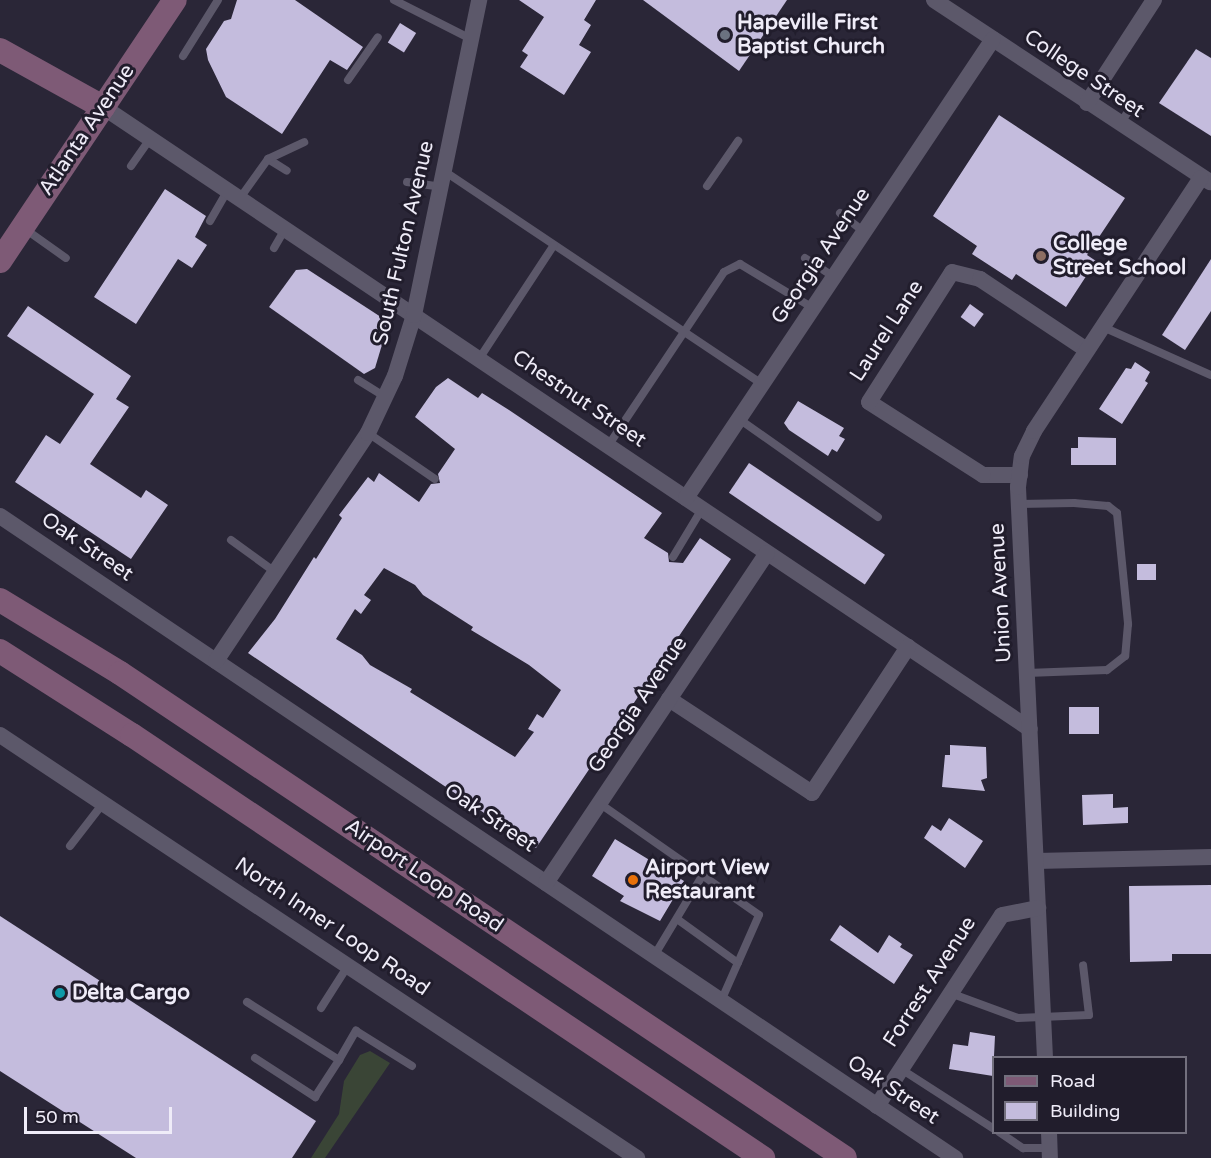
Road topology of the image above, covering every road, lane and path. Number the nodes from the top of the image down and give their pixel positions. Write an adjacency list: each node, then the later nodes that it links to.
1 (175, 0): 14 (main road, Atlanta Avenue)
2 (218, 0): 11 (lane)
3 (394, 0): 8 (lane)
4 (479, 0): 8 (street, South Fulton Avenue)
5 (935, 0): 9 (street, College Street)
6 (1154, 0): 13 (street)
7 (378, 37): 12 (lane)
8 (471, 39): 23 (street, South Fulton Avenue)
9 (993, 39): 13 (street, College Street); 32 (street, Georgia Avenue)
10 (2, 55): 14 (main road)
11 (183, 56)
12 (348, 80)
13 (1087, 103): 16 (street, College Street)
14 (103, 107): 17 (street, Chestnut Street); 30 (main road, Atlanta Avenue)
15 (1129, 110): 16 (lane)
16 (1120, 125): 24 (street, College Street)
17 (150, 139): 21 (lane); 27 (street, Chestnut Street)
18 (738, 141): 26 (lane)
19 (304, 142): 20 (lane)
20 (268, 159): 22 (lane); 27 (lane)
21 (131, 166)
22 (286, 171)
23 (442, 179): 25 (lane); 33 (lane); 40 (street, South Fulton Avenue)
24 (1206, 180): 41 (street, Union Avenue)
25 (407, 182)
26 (707, 186)
27 (234, 194): 29 (lane); 31 (street, Chestnut Street)
28 (840, 213): 32 (lane)
29 (210, 221)
30 (22, 228): 35 (lane); 37 (main road, Atlanta Avenue)
31 (285, 229): 34 (lane); 40 (street, Chestnut Street)
32 (864, 231): 38 (street, Georgia Avenue)
33 (554, 245): 42 (lane); 44 (lane)
34 (274, 248)
35 (66, 258)
36 (805, 258): 38 (lane)
37 (0, 261)
38 (834, 277): 39 (street, Georgia Avenue)
39 (813, 308): 42 (lane); 47 (street, Georgia Avenue)
40 (414, 315): 44 (street, Chestnut Street); 48 (street, South Fulton Avenue)
41 (1103, 327): 43 (street, Union Avenue); 45 (lane)
42 (684, 332): 47 (lane); 51 (lane)
43 (1087, 350): 52 (street, Union Avenue); 52 (street, Laurel Lane)
44 (479, 359): 51 (street, Chestnut Street)
45 (1211, 375)
46 (358, 380): 48 (lane)
47 (762, 384): 49 (street, Georgia Avenue)
48 (385, 398): 50 (street, South Fulton Avenue)
49 (739, 420): 54 (street, Georgia Avenue); 58 (lane)
50 (368, 433): 53 (lane); 62 (street, South Fulton Avenue)
51 (608, 446): 54 (street, Chestnut Street)
52 (1020, 475): 55 (street, Union Avenue)
53 (435, 479)
54 (686, 498): 56 (street, Chestnut Street)
55 (1019, 504): 67 (street, Union Avenue); 67 (lane)
56 (702, 509): 60 (street, Chestnut Street); 61 (lane)
57 (0, 516): 66 (street, Oak Street)
58 (878, 517)
59 (231, 540): 62 (lane)
60 (767, 553): 64 (street, Chestnut Street); 68 (street, Georgia Avenue)
61 (673, 556)
62 (275, 572): 66 (street, South Fulton Avenue)
63 (0, 600): 100 (main road, Airport Loop Road)
64 (908, 647): 68 (street); 69 (street, Chestnut Street)
65 (0, 651): 99 (main road)
66 (216, 661): 77 (street, Oak Street)
67 (1027, 673): 69 (street, Union Avenue)
68 (669, 699): 72 (street, Georgia Avenue)
69 (1030, 729): 75 (street, Union Avenue)
70 (0, 735): 71 (street, North Inner Loop Road)
71 (104, 802): 73 (lane); 82 (street, North Inner Loop Road)
72 (599, 804): 76 (lane); 77 (street, Georgia Avenue)
73 (70, 846)
74 (1211, 857): 75 (street)
75 (1036, 861): 78 (street, Union Avenue)
76 (702, 876): 79 (lane); 81 (lane)
77 (546, 883): 80 (street, Oak Street)
78 (1038, 909): 84 (street, Forrest Avenue); 88 (street, Union Avenue)
79 (676, 918): 80 (lane); 81 (lane)
80 (654, 956): 85 (street, Oak Street)
81 (738, 963): 85 (lane)
82 (349, 964): 87 (lane); 98 (street, North Inner Loop Road)
83 (1083, 965): 88 (lane)
84 (950, 993): 88 (lane); 93 (street, Forrest Avenue)
85 (721, 1001): 94 (street, Oak Street)
86 (247, 1002): 91 (lane)
87 (321, 1008)
88 (1043, 1016): 89 (street, Union Avenue)
89 (1045, 1056)
90 (255, 1058): 91 (lane)
91 (339, 1060): 92 (lane)
92 (412, 1066)
93 (901, 1069): 94 (street, Forrest Avenue); 95 (lane)
94 (877, 1106): 101 (street, Oak Street)
95 (992, 1128)
96 (1002, 1134): 97 (lane)
97 (1049, 1146)
98 (637, 1158)
99 (763, 1158)
100 (845, 1158)
101 (955, 1158)

